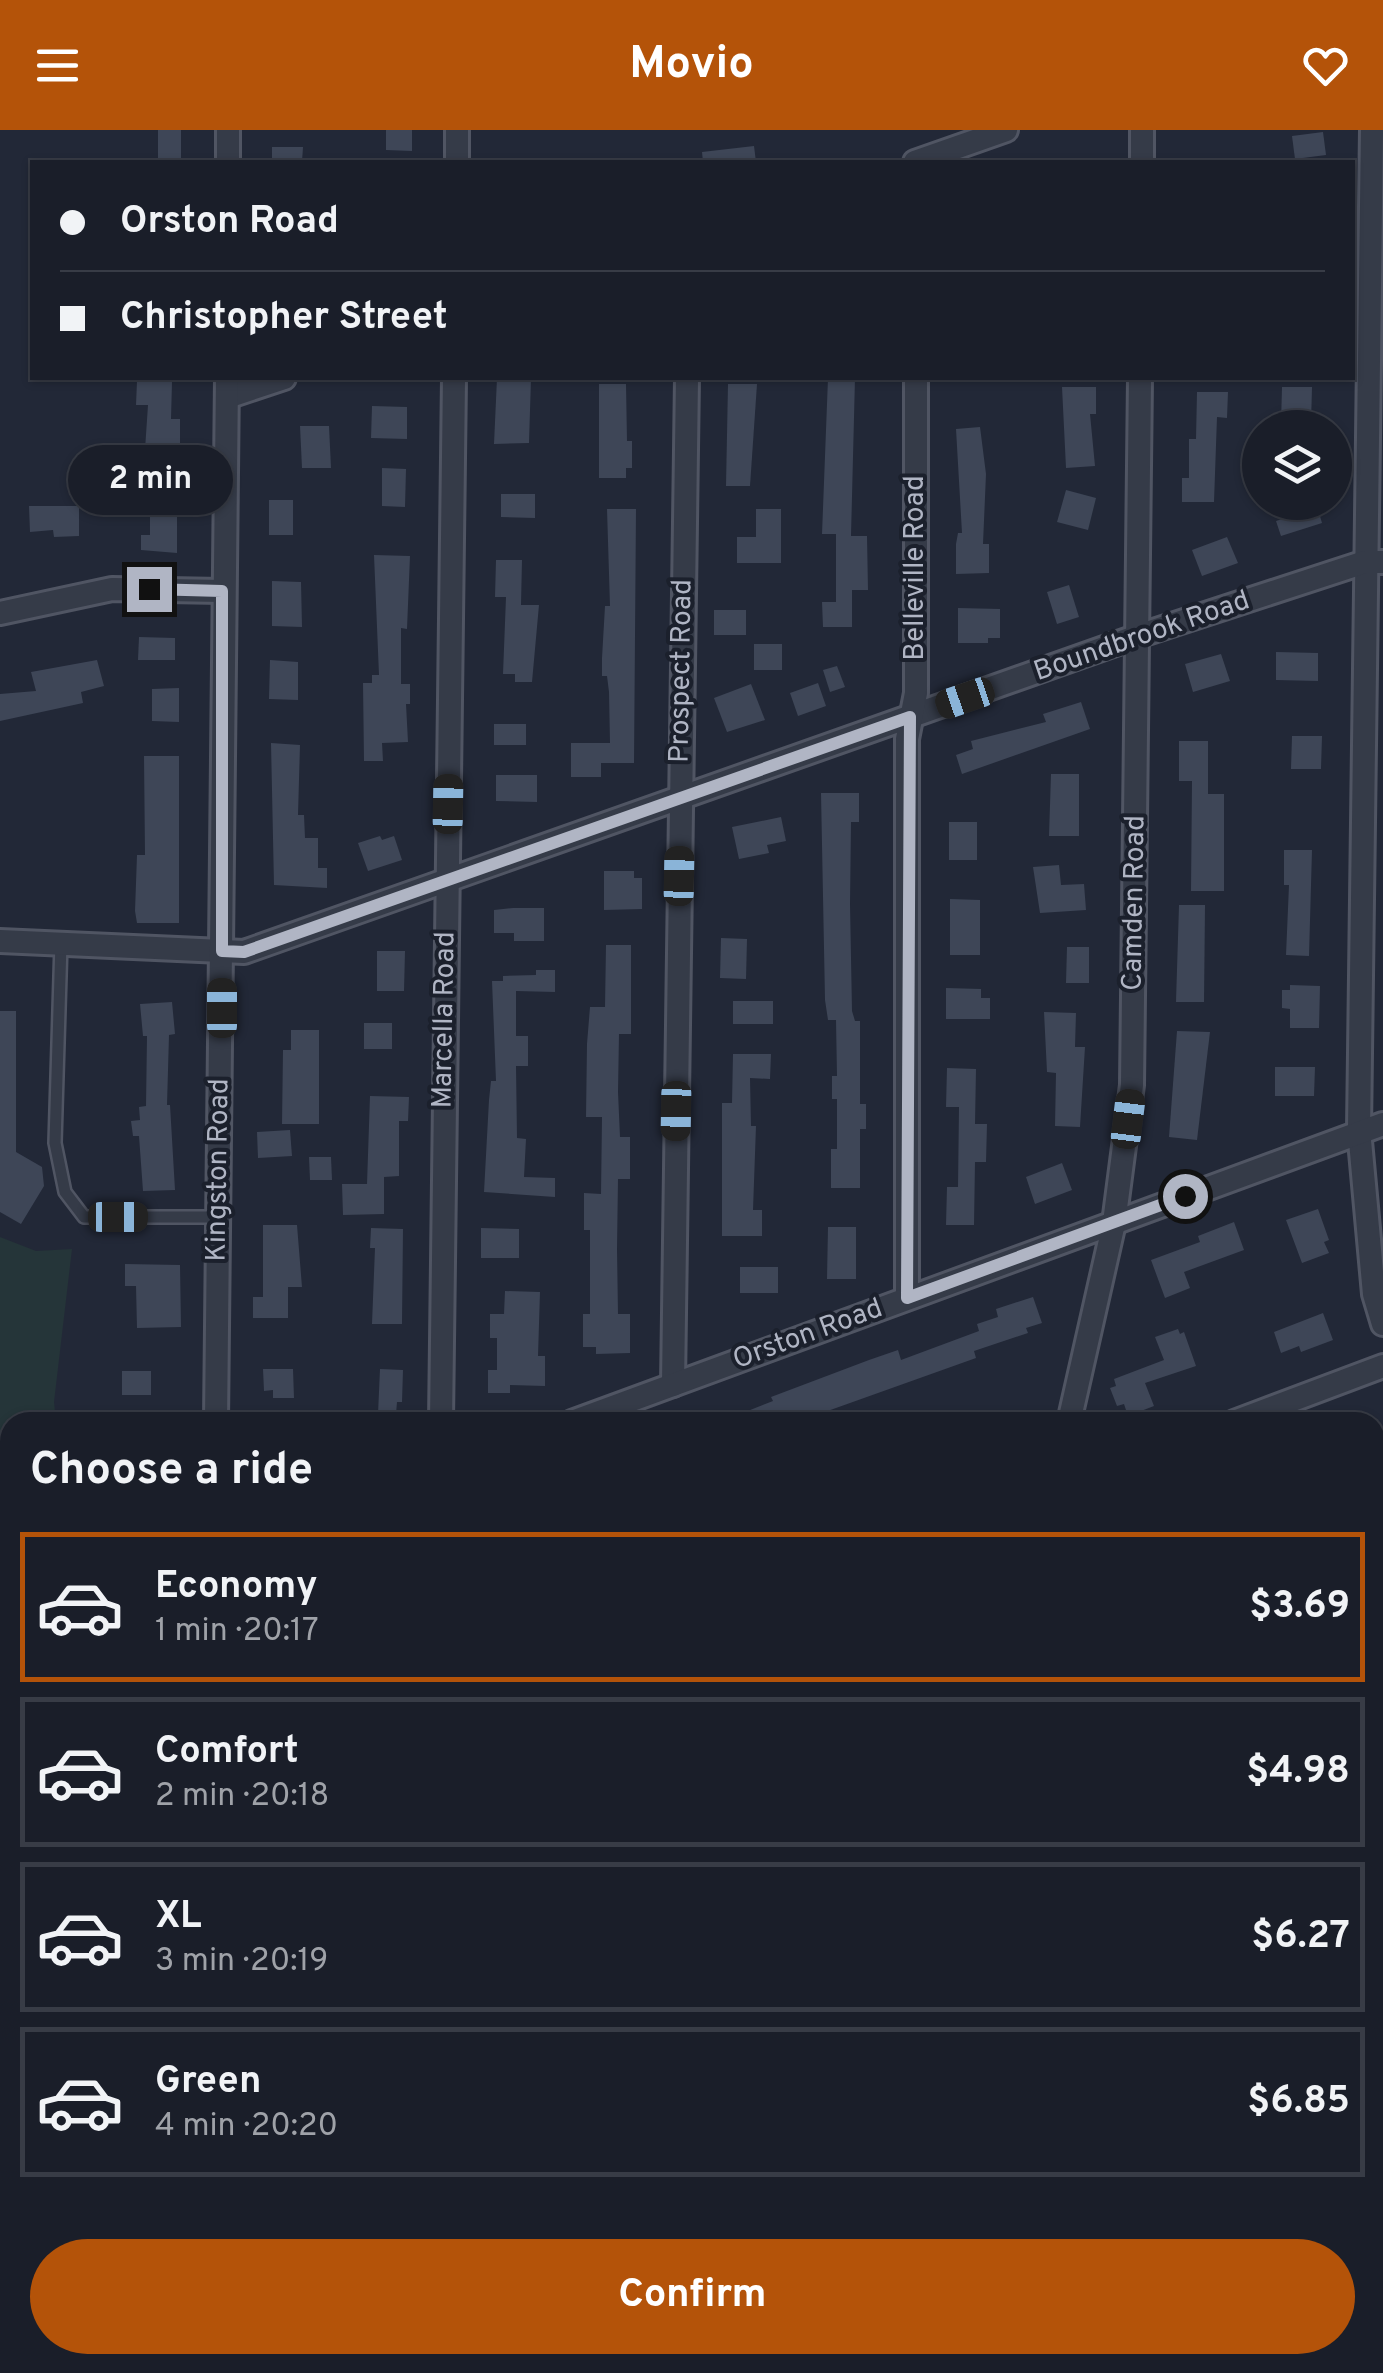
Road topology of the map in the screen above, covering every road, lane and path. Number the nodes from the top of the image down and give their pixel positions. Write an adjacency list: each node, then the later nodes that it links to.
1 (228, 130): 6 (street)
2 (457, 130): 7 (street)
3 (1006, 130): 8 (street)
4 (1142, 130): 9 (street)
5 (1372, 130): 10 (street)
6 (228, 160)
7 (456, 160)
8 (922, 160)
9 (1142, 160)
10 (1376, 330): 17 (street)
11 (271, 380): 16 (street)
12 (454, 380): 23 (street, Marcella Road)
13 (687, 380): 22 (street, Prospect Road)
14 (916, 380): 21 (street, Belleville Road)
15 (1140, 380): 20 (street, Camden Road)
16 (227, 387): 18 (street, Kingston Road)
17 (1374, 562): 20 (street, Boundbrook Road); 28 (street)
18 (222, 591): 19 (street); 26 (street, Kingston Road)
19 (0, 613)
20 (1138, 636): 21 (street, Boundbrook Road); 30 (street, Camden Road)
21 (910, 717): 22 (street, Boundbrook Road); 31 (street, Belleville Road)
22 (680, 798): 23 (street, Boundbrook Road); 34 (street, Prospect Road)
23 (446, 882): 26 (street, Boundbrook Road); 36 (street, Marcella Road)
24 (0, 941): 25 (street, Boundbrook Road)
25 (61, 944): 26 (street, Boundbrook Road); 29 (lane)
26 (222, 951): 29 (street, Kingston Road)
27 (1383, 1124): 28 (street, Orston Road)
28 (1359, 1130): 30 (street, Orston Road); 32 (street)
29 (218, 1217): 35 (street, Kingston Road)
30 (1114, 1223): 31 (street, Orston Road); 38 (street, Camden Road)
31 (907, 1298): 34 (street, Orston Road)
32 (1383, 1324)
33 (1383, 1366): 39 (street)
34 (673, 1385): 37 (street, Orston Road)
35 (216, 1412)
36 (441, 1412)
37 (599, 1412)
38 (1071, 1412)
39 (1261, 1412)

